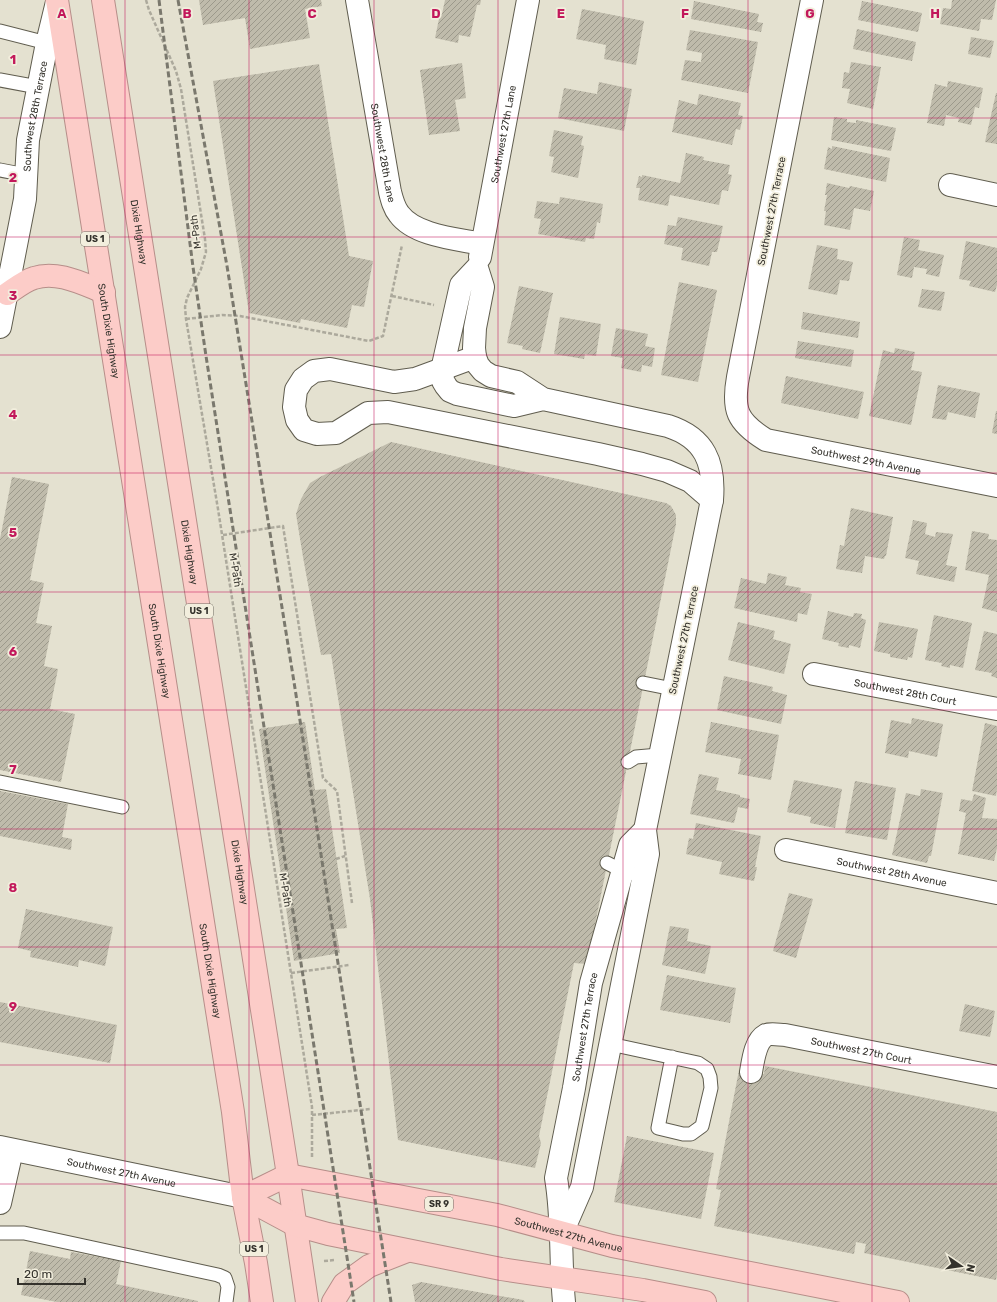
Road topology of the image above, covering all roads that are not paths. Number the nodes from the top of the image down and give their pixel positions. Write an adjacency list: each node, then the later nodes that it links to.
1 (103, 0): 43 (highway, Dixie Highway / US 1)
2 (357, 0): 14 (street, Southwest 28th Lane)
3 (528, 0): 14 (street, Southwest 27th Lane)
4 (812, 0): 22 (street, Southwest 27th Terrace)
5 (57, 1): 7 (street, Southwest 28th Terrace); 16 (highway, South Dixie Highway / US 1)
6 (0, 31): 7 (lane)
7 (47, 43): 9 (street, Southwest 28th Terrace)
8 (0, 80): 9 (lane)
9 (38, 87): 11 (street, Southwest 28th Terrace)
10 (0, 170): 11 (lane)
11 (26, 175): 17 (street, Southwest 28th Terrace)
12 (950, 185): 13 (street)
13 (997, 195)
14 (482, 244): 15 (street, Southwest 27th Lane)
15 (477, 268): 19 (street, Southwest 27th Lane); 20 (street)
16 (104, 292): 17 (highway); 44 (highway, South Dixie Highway / US 1)
17 (7, 294): 18 (street, Southwest 28th Terrace)
18 (0, 327)
19 (475, 356): 20 (street); 21 (street)
20 (442, 370): 21 (street); 24 (street)
21 (543, 399): 24 (street, Southwest 27th Terrace)
22 (742, 421): 23 (street, Southwest 29th Avenue)
23 (997, 486)
24 (712, 500): 27 (street, Southwest 27th Terrace)
25 (814, 674): 28 (street, Southwest 28th Court)
26 (644, 683): 27 (lane)
27 (673, 689): 29 (street, Southwest 27th Terrace)
28 (997, 709)
29 (659, 756): 30 (lane); 33 (street, Southwest 27th Terrace)
30 (628, 762)
31 (0, 782): 32 (lane)
32 (122, 807)
33 (645, 830): 35 (street, Southwest 27th Terrace); 36 (street, Southwest 27th Terrace)
34 (786, 850): 37 (street, Southwest 28th Avenue)
35 (615, 867): 36 (lane); 48 (street, Southwest 27th Terrace)
36 (643, 879): 38 (street, Southwest 27th Terrace)
37 (997, 893)
38 (610, 1044): 39 (lane); 48 (street, Southwest 27th Terrace)
39 (672, 1057): 39 (lane)
40 (751, 1072): 41 (street, Southwest 27th Court)
41 (997, 1077)
42 (6, 1149): 44 (street, Southwest 27th Avenue); 45 (street)
43 (288, 1175): 44 (highway); 46 (highway, US 1); 48 (highway, Southwest 27th Avenue / SR 9)
44 (243, 1197): 46 (highway, Southwest 27th Avenue); 52 (highway, South Dixie Highway / US 1)
45 (0, 1203)
46 (295, 1225): 49 (highway, Southwest 27th Avenue); 53 (highway, US 1)
47 (0, 1233): 51 (lane)
48 (562, 1233): 50 (street, Southwest 27th Terrace); 57 (highway, Southwest 27th Avenue / SR 9)
49 (407, 1250): 50 (highway, Southwest 27th Avenue); 54 (highway)
50 (561, 1278): 55 (street); 56 (highway, Southwest 27th Avenue)
51 (227, 1299)
52 (262, 1302)
53 (306, 1302)
54 (333, 1302)
55 (564, 1302)
56 (705, 1302)
57 (898, 1302)

